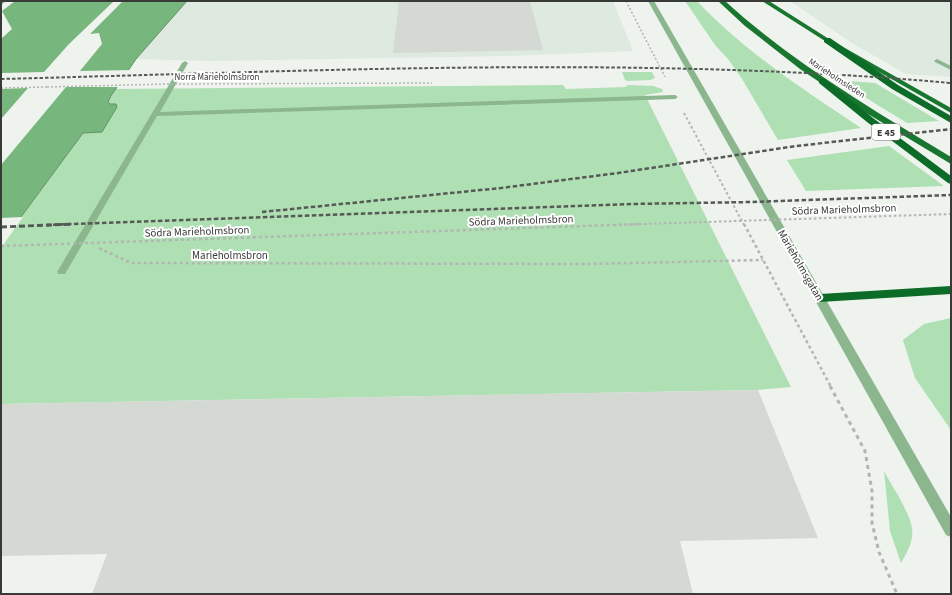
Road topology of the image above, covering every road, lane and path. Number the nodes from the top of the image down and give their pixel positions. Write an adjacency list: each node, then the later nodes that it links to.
1 (626, 1): 13 (path)
2 (651, 1): 25 (street, Marieholmsgatan)
3 (721, 1): 10 (highway, Marieholmsleden / E 45)
4 (765, 1): 5 (highway)
5 (771, 3): 6 (highway)
6 (827, 40): 14 (highway); 16 (highway)
7 (937, 61): 9 (street)
8 (185, 63): 15 (street)
9 (951, 68)
10 (822, 81): 17 (highway, Marieholmsleden / E 45); 18 (highway, E 45)
11 (432, 84): 12 (path, Norra Marieholmsbron, bridge)
12 (1, 88)
13 (675, 97): 15 (street); 22 (path)
14 (951, 110)
15 (155, 114): 23 (street)
16 (951, 120)
17 (951, 162)
18 (951, 181)
19 (951, 214): 20 (path, Södra Marieholmsbron, bridge)
20 (91, 244): 21 (path, Marieholmsbron, bridge); 22 (path, Marieholmsbron)
21 (1, 246)
22 (763, 260): 27 (path)
23 (62, 272)
24 (951, 290): 25 (highway)
25 (820, 298): 26 (street, Marieholmsgatan)
26 (951, 530)
27 (897, 594)

